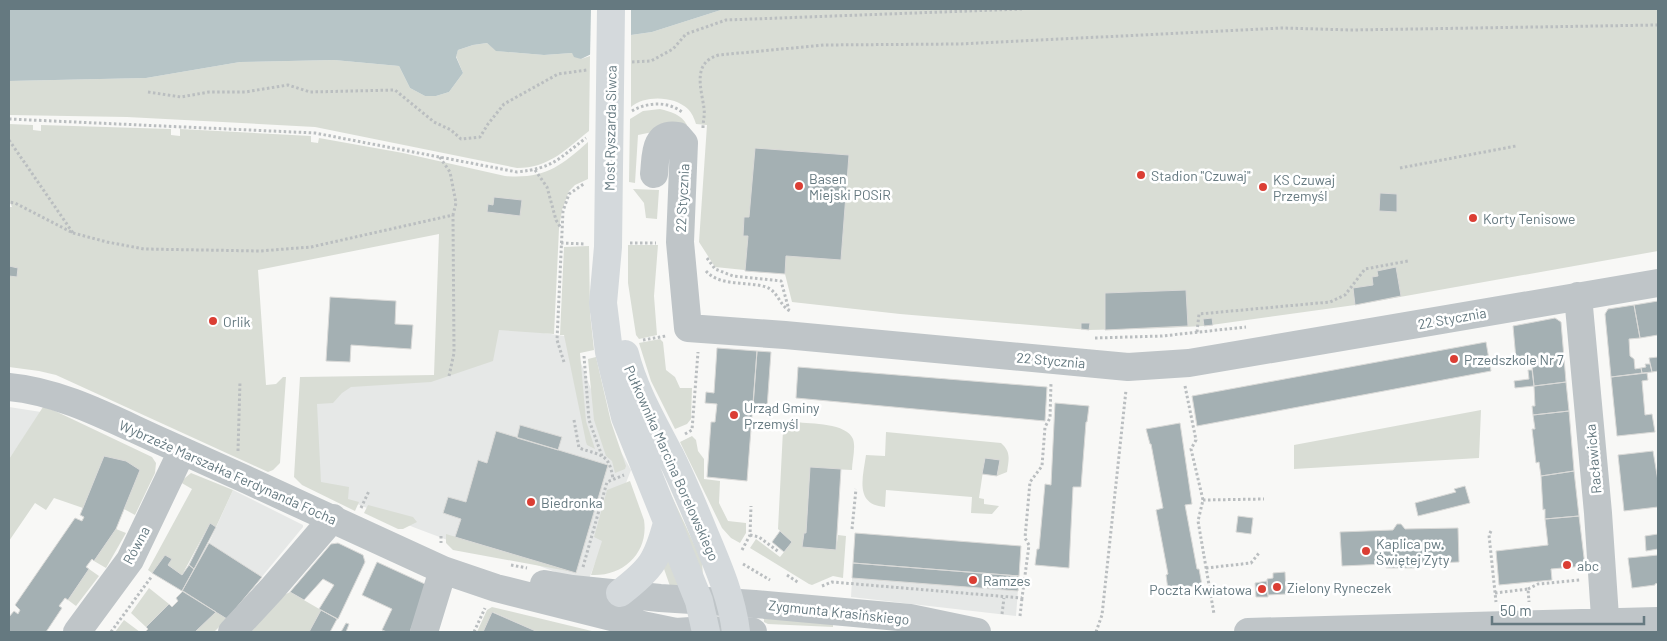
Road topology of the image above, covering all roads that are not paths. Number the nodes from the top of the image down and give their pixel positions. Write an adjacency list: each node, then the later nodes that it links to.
1 (612, 9): 3 (main road, Most Ryszarda Siwca)
2 (654, 174): 5 (street, 22 Stycznia)
3 (609, 245): 9 (main road, Pułkownika Marcina Borelowskiego); 13 (main road, Pułkownika Marcina Borelowskiego)
4 (1658, 283): 5 (street, 22 Stycznia)
5 (1578, 296): 15 (street, Racławicka)
6 (9, 387): 7 (street, Wybrzeże Marszałka Ferdynanda Focha)
7 (182, 451): 8 (street, Wybrzeże Marszałka Ferdynanda Focha); 17 (street, Równa)
8 (346, 517): 10 (street, Wybrzeże Marszałka Ferdynanda Focha); 18 (street)
9 (667, 523): 11 (main road); 12 (main road, Pułkownika Marcina Borelowskiego)
10 (444, 559): 11 (street, Wybrzeże Marszałka Ferdynanda Focha); 16 (street, Wybrzeże Marszałka Ferdynanda Focha); 19 (street)
11 (620, 593): 12 (street, Wybrzeże Marszałka Ferdynanda Focha)
12 (699, 601): 13 (street, Wybrzeże Marszałka Ferdynanda Focha); 16 (main road, Pułkownika Marcina Borelowskiego)
13 (730, 602): 20 (main road, Pułkownika Marcina Borelowskiego); 21 (street, Zygmunta Krasińskiego)
14 (1658, 621): 15 (street)
15 (1606, 628): 22 (street)
16 (706, 631): 20 (street, Wybrzeże Marszałka Ferdynanda Focha)
17 (77, 632)
18 (232, 632)
19 (424, 632)
20 (742, 632)
21 (977, 632)
22 (1248, 632)

